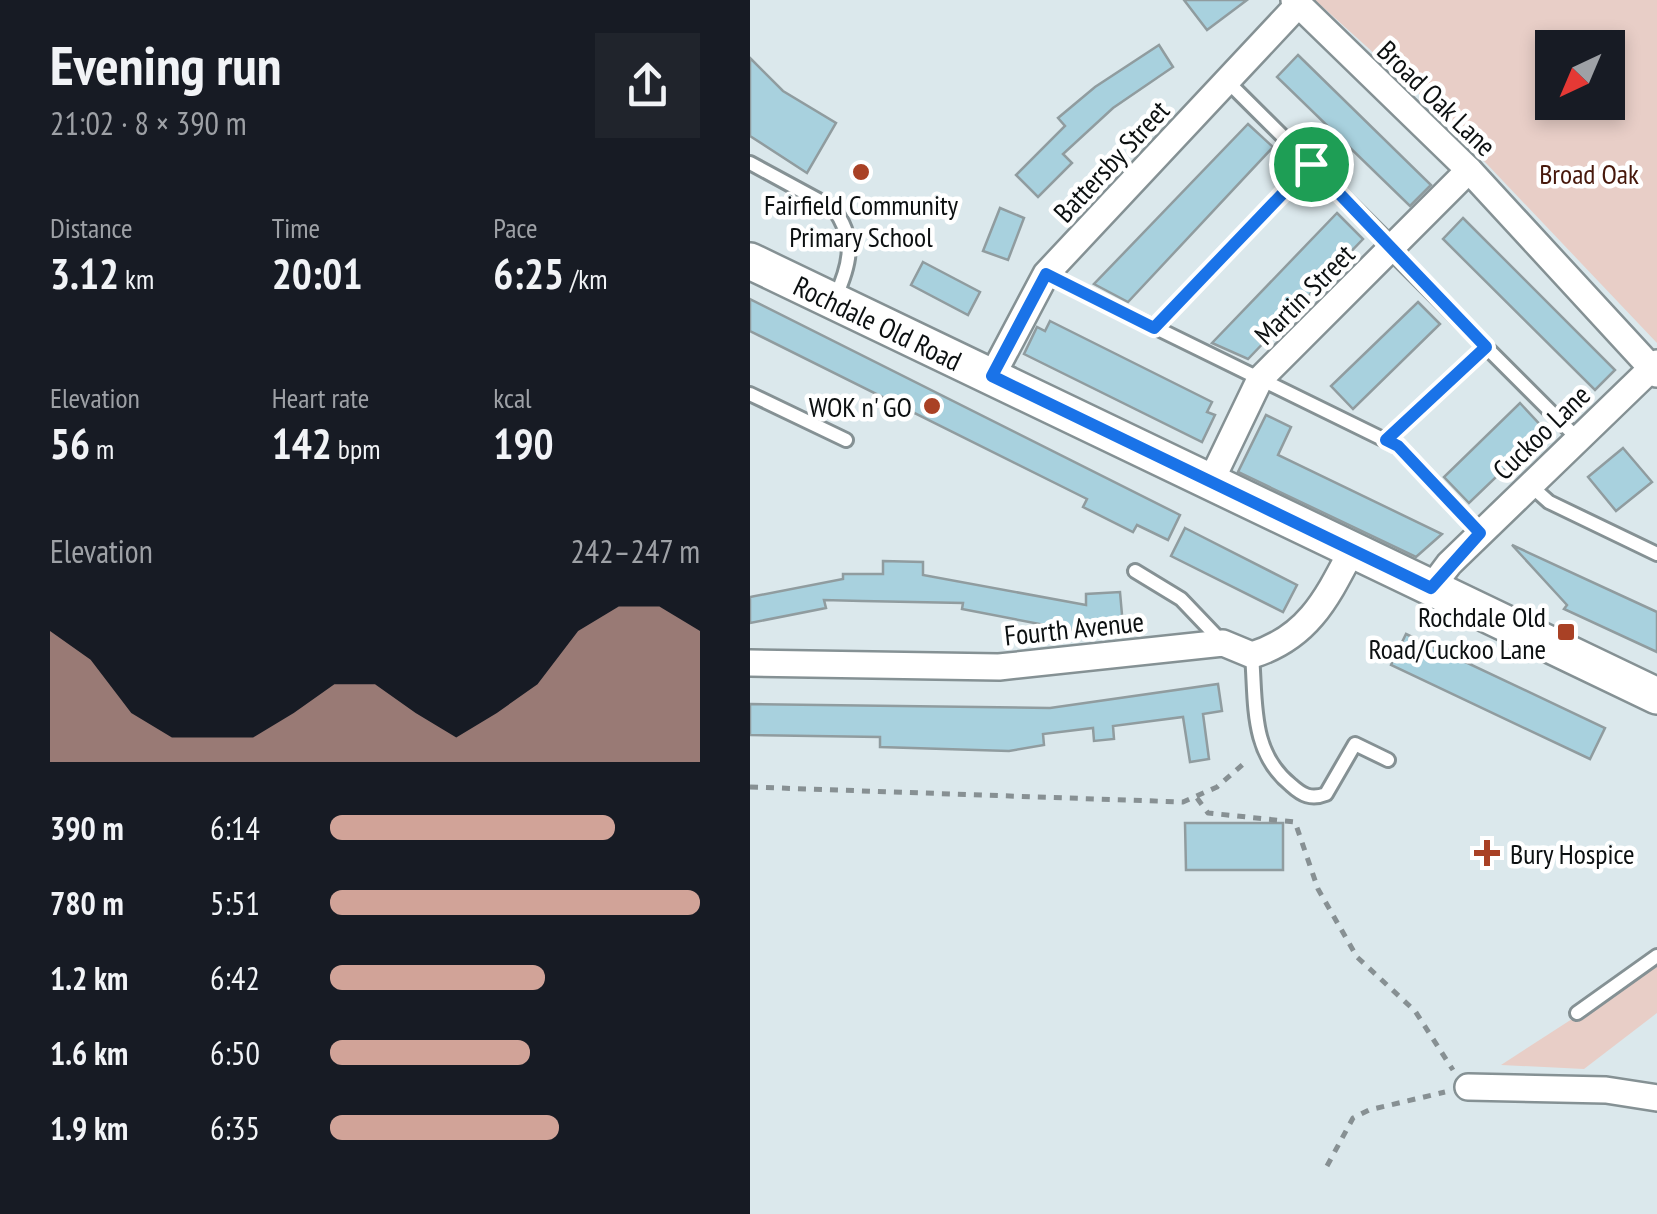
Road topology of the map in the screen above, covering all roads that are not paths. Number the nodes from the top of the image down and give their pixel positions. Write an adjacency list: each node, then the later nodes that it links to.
1 (1296, 2): 2 (street, Battersby Street); 5 (street, Broad Oak Lane)
2 (1227, 81): 4 (lane); 8 (street, Battersby Street)
3 (750, 163): 9 (lane)
4 (1311, 164): 6 (lane); 10 (lane)
5 (1469, 170): 6 (street, Martin Street); 12 (street, Broad Oak Lane)
6 (1392, 248): 11 (lane); 14 (street, Martin Street)
7 (750, 260): 9 (main road, Rochdale Old Road)
8 (1046, 274): 10 (lane); 13 (street, Battersby Street)
9 (834, 301): 13 (main road, Rochdale Old Road)
10 (1154, 328): 14 (lane)
11 (1486, 347): 16 (lane); 18 (lane)
12 (1656, 368): 16 (street, Cuckoo Lane)
13 (992, 376): 19 (main road, Rochdale Old Road)
14 (1260, 380): 18 (lane); 19 (street, Martin Street)
15 (750, 394): 17 (lane)
16 (1577, 438): 20 (street, Cuckoo Lane)
17 (846, 440)
18 (1386, 440): 21 (lane)
19 (1211, 481): 22 (main road, Rochdale Old Road)
20 (1530, 485): 21 (street, Cuckoo Lane); 23 (lane)
21 (1480, 533): 25 (street, Cuckoo Lane)
22 (1352, 552): 25 (main road, Rochdale Old Road); 27 (street)
23 (1657, 554)
24 (1134, 570): 26 (lane)
25 (1431, 588): 29 (main road, Rochdale Old Road)
26 (1224, 643): 27 (street, Fourth Avenue); 28 (street, Fourth Avenue)
27 (1252, 655): 30 (lane)
28 (750, 663)
29 (1657, 696)
30 (1388, 760)
31 (1657, 956): 32 (lane)
32 (1577, 1013)
33 (1468, 1087): 34 (street)
34 (1657, 1098)

